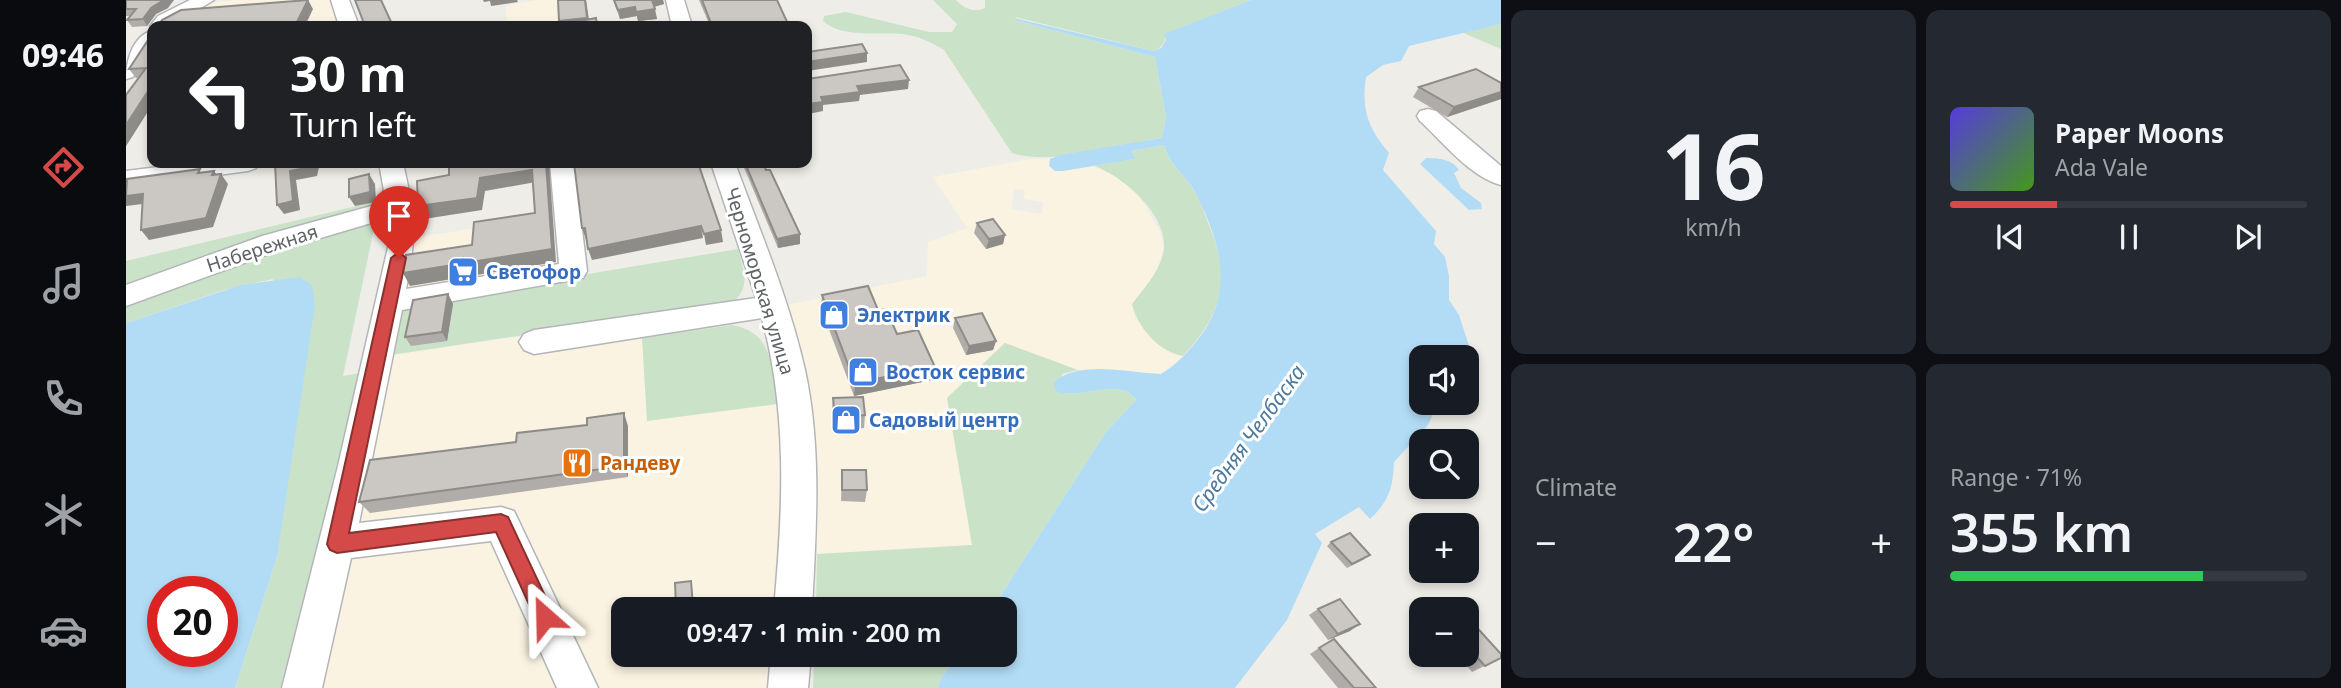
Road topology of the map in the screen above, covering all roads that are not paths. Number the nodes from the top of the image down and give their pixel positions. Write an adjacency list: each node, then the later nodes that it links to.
1 (205, 0): 4 (street)
2 (341, 0): 5 (street)
3 (675, 0): 6 (street)
4 (164, 21)
5 (347, 21)
6 (681, 21)
7 (147, 44): 8 (street)
8 (126, 73)
9 (1428, 116): 14 (street)
10 (210, 168): 15 (street)
11 (392, 168): 16 (street)
12 (563, 168): 18 (street)
13 (725, 168): 19 (street, Черноморская улица)
14 (1501, 177)
15 (126, 179)
16 (400, 206): 17 (street, Набережная); 18 (street)
17 (126, 296)
18 (389, 302): 21 (street)
19 (772, 306): 20 (street); 22 (street, Черноморская улица)
20 (534, 342)
21 (337, 544): 24 (street); 25 (street)
22 (794, 597)
23 (790, 667): 26 (street)
24 (302, 688)
25 (578, 688)
26 (788, 688)

